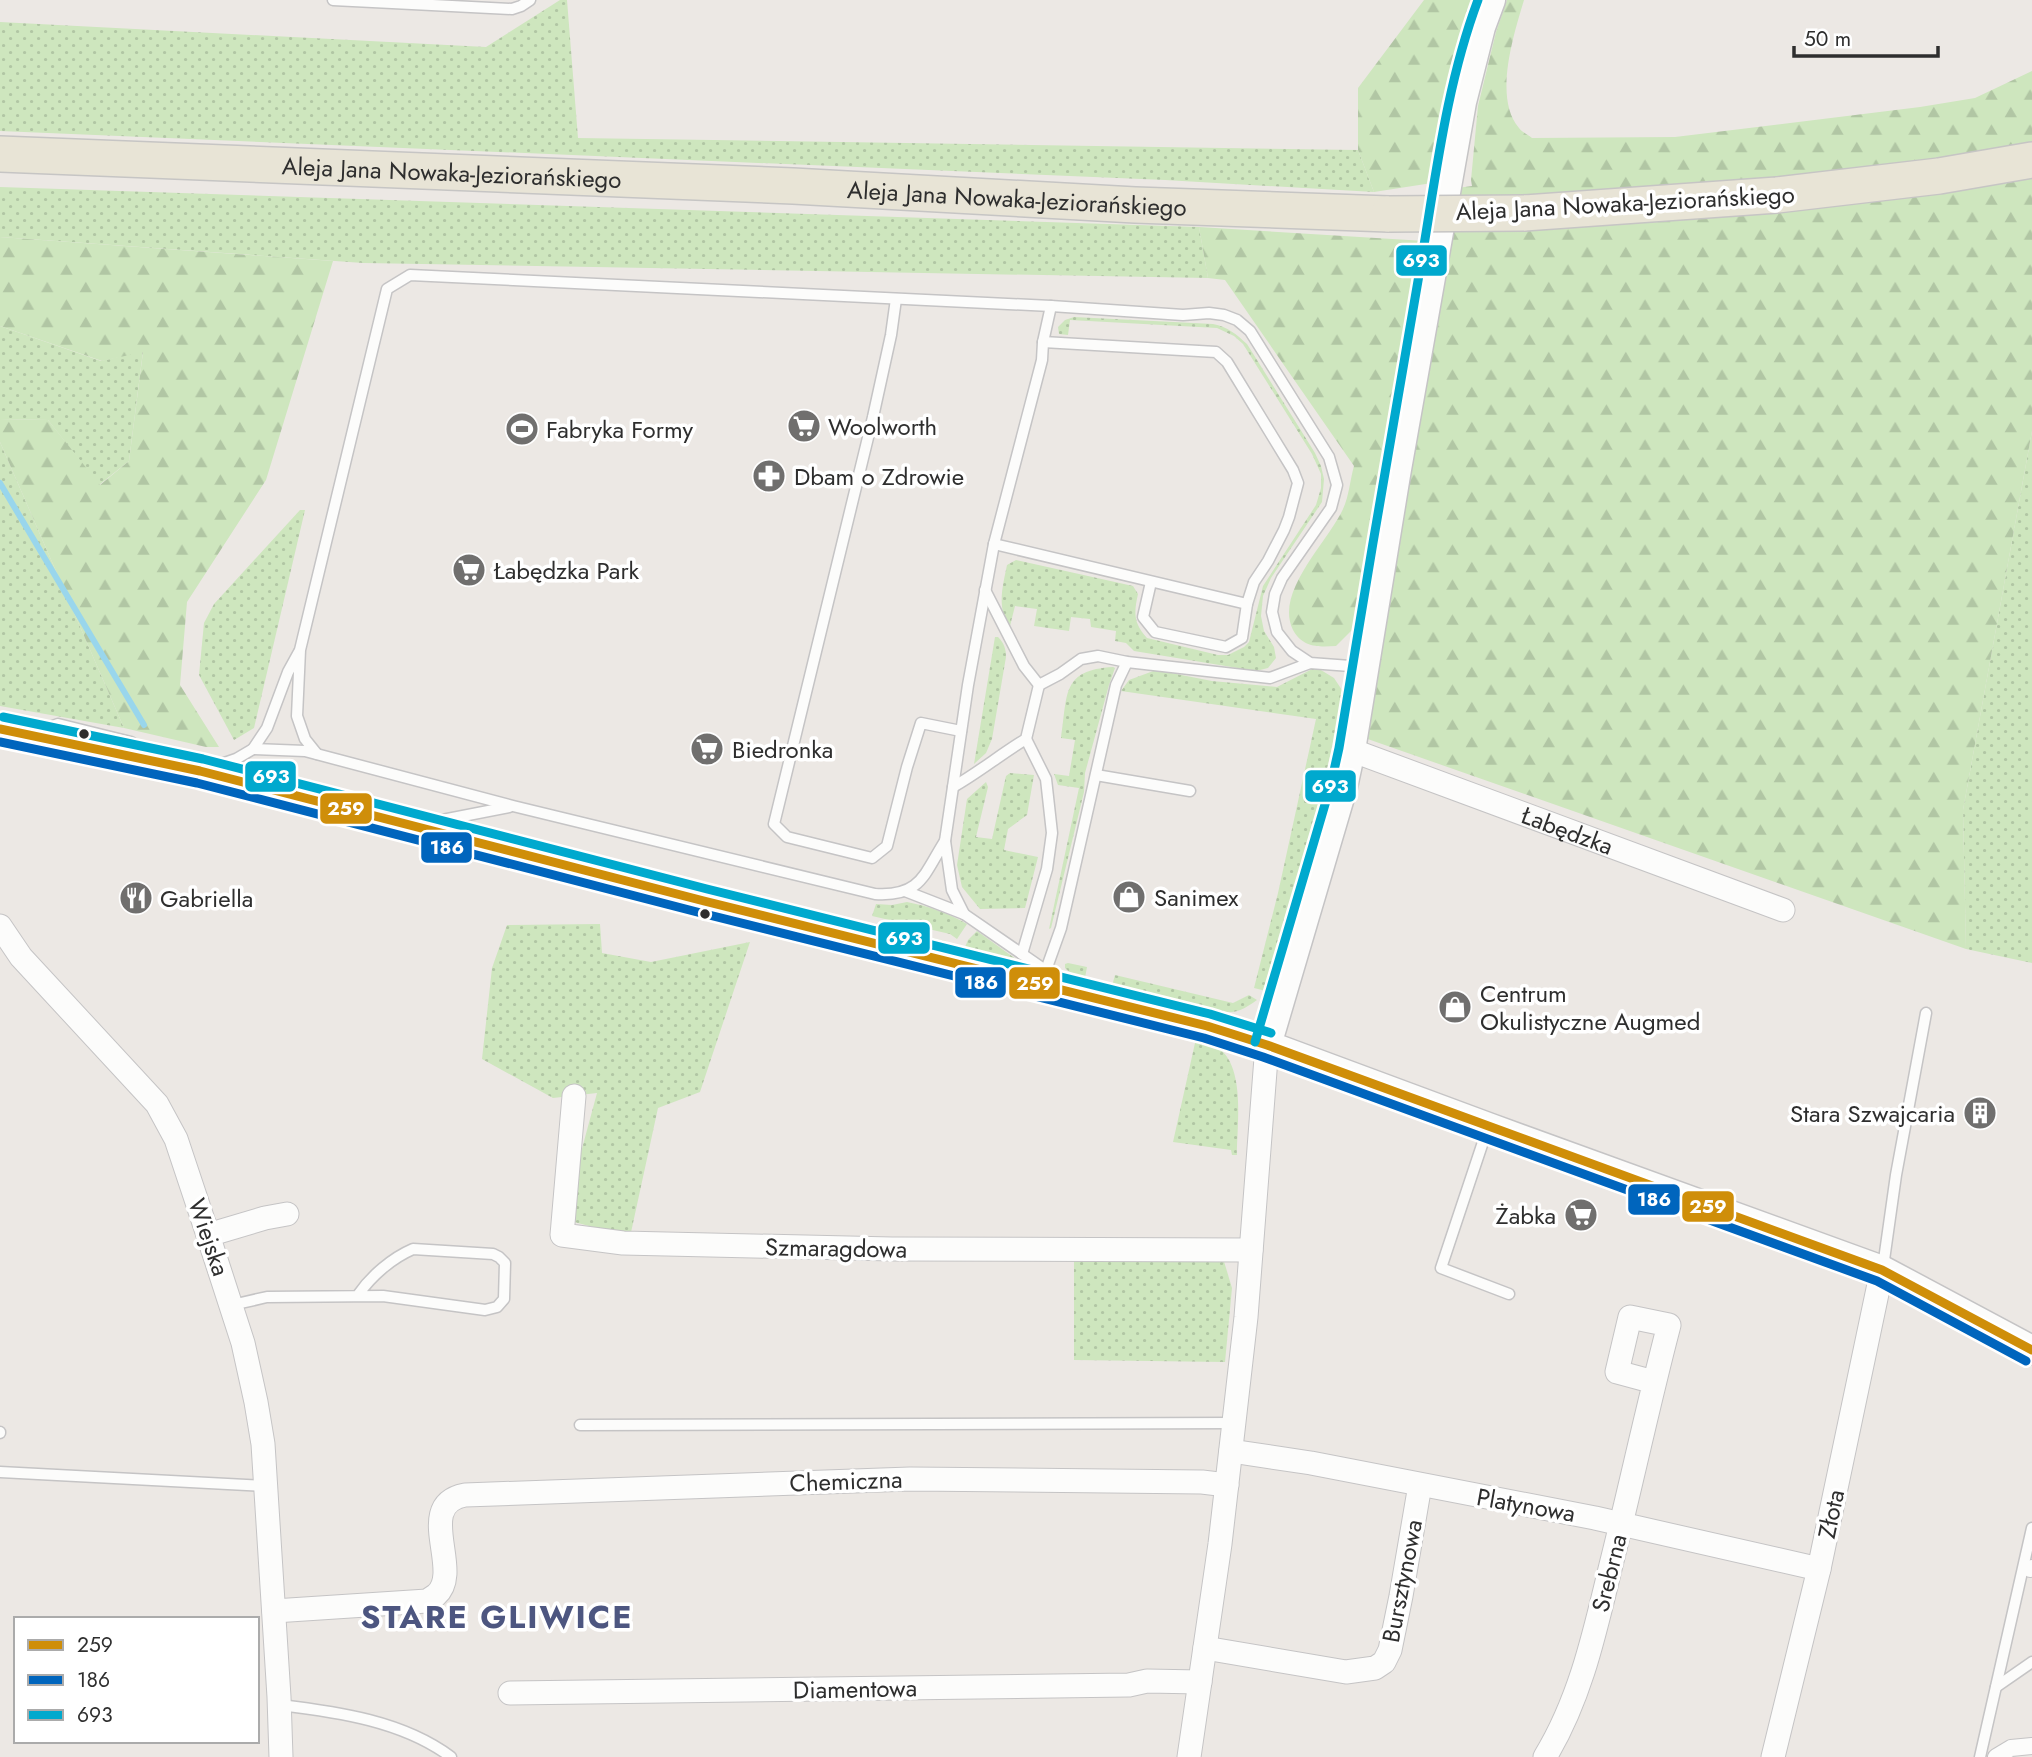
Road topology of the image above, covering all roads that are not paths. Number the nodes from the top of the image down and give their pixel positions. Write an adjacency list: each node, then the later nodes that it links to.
1 (333, 0): 2 (lane)
2 (530, 0)
3 (1492, 0): 18 (street)
4 (0, 154): 6 (main road, Aleja Jana Nowaka-Jeziorańskiego)
5 (2032, 160): 6 (main road, Aleja Jana Nowaka-Jeziorańskiego, bridge)
6 (235, 164): 7 (main road)
7 (0, 174)
8 (896, 299): 9 (lane); 15 (lane); 21 (lane)
9 (1051, 306): 10 (lane); 17 (lane)
10 (1043, 342): 11 (lane); 14 (lane)
11 (994, 544): 12 (lane); 13 (lane)
12 (1151, 582): 14 (lane); 14 (lane)
13 (985, 590): 19 (lane); 21 (lane)
14 (1247, 604)
15 (300, 650): 23 (lane); 25 (lane)
16 (1127, 662): 17 (lane); 19 (lane); 27 (lane)
17 (1310, 663): 18 (lane)
18 (1364, 667): 24 (street)
19 (1039, 685): 22 (lane)
20 (0, 729): 26 (street)
21 (961, 731): 28 (lane)
22 (1026, 738): 28 (lane); 37 (lane)
23 (253, 749): 25 (lane); 26 (lane)
24 (1351, 750): 34 (street, Łabędzka); 42 (street)
25 (317, 754): 30 (lane)
26 (200, 771): 31 (street)
27 (1096, 775): 29 (lane); 39 (lane)
28 (953, 787): 32 (lane)
29 (1190, 791)
30 (513, 806): 31 (lane); 33 (lane)
31 (415, 826): 40 (street)
32 (945, 841): 33 (lane); 35 (lane)
33 (905, 891): 35 (lane)
34 (1783, 910)
35 (964, 914): 37 (lane)
36 (0, 926): 38 (street, Wiejska)
37 (1022, 954): 39 (lane)
38 (10, 956): 46 (street, Wiejska)
39 (1046, 970): 40 (lane)
40 (1074, 992): 42 (street)
41 (1926, 1013): 48 (lane)
42 (1267, 1045): 44 (street); 47 (street)
43 (574, 1096): 47 (street, Szmaragdowa)
44 (1488, 1128): 48 (street); 49 (lane)
45 (287, 1214): 46 (street)
46 (208, 1235): 51 (street, Wiejska)
47 (1251, 1250): 54 (street)
48 (1882, 1270): 52 (street); 63 (street, Złota)
49 (1509, 1294)
50 (358, 1296): 50 (lane); 51 (lane)
51 (232, 1306): 60 (street, Wiejska)
52 (2031, 1344)
53 (1654, 1382): 61 (street, Srebrna)
54 (1234, 1423): 55 (lane); 56 (street)
55 (580, 1425)
56 (1231, 1451): 58 (street); 59 (street, Platynowa)
57 (0, 1472): 60 (lane)
58 (1227, 1485): 64 (street, Chemiczna); 65 (street)
59 (1420, 1485): 61 (street, Platynowa); 65 (street, Bursztynowa)
60 (265, 1486): 64 (street, Wiejska)
61 (1621, 1524): 63 (street, Platynowa); 75 (street, Srebrna)
62 (2032, 1528): 68 (lane)
63 (1819, 1569): 76 (street, Złota)
64 (274, 1611): 70 (street, Wiejska)
65 (1205, 1648): 67 (street)
66 (2032, 1662): 68 (lane)
67 (1200, 1682): 69 (street, Diamentowa); 74 (street)
68 (1996, 1687): 77 (lane)
69 (510, 1693)
70 (280, 1704): 72 (street, Wiejska); 73 (lane)
71 (2032, 1746): 78 (street)
72 (281, 1757)
73 (451, 1757)
74 (1189, 1757)
75 (1545, 1757)
76 (1773, 1757)
77 (1980, 1757)
78 (1996, 1757)

